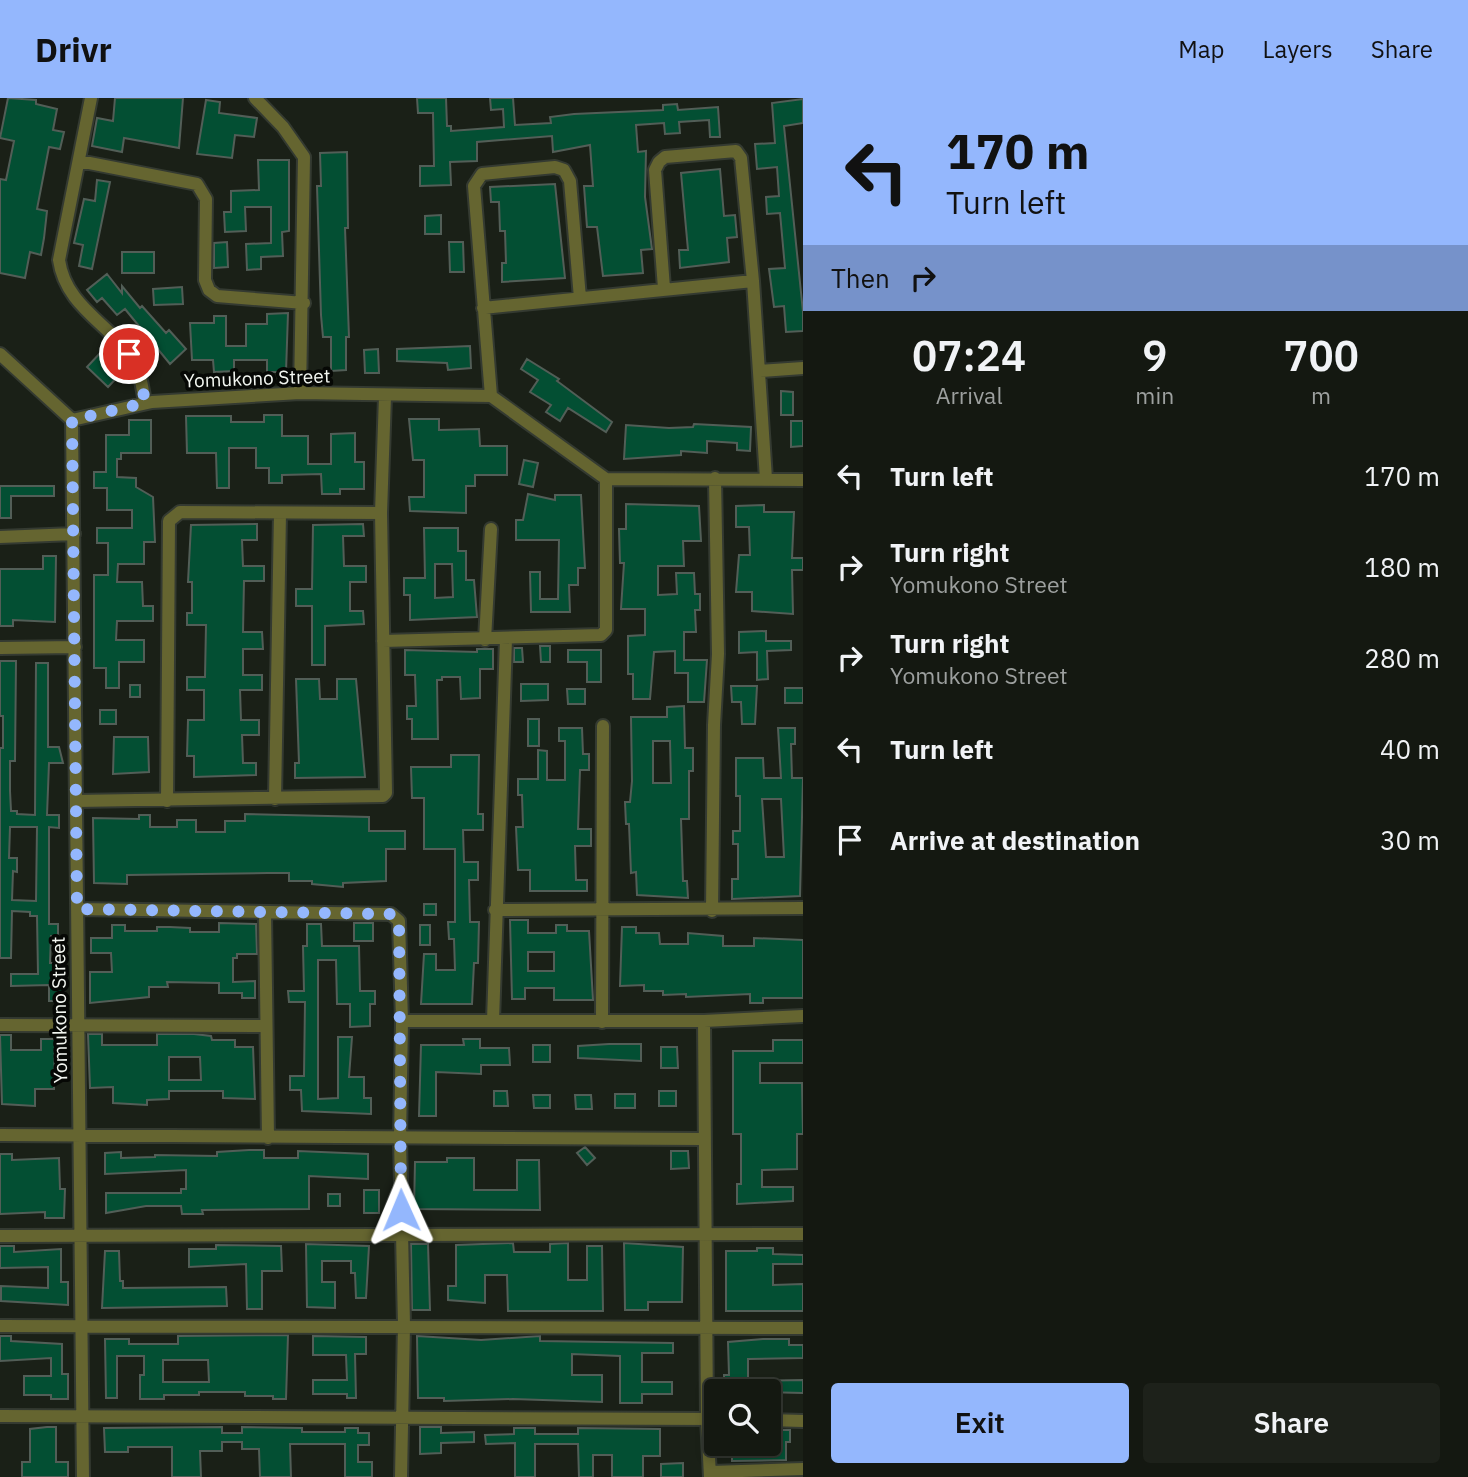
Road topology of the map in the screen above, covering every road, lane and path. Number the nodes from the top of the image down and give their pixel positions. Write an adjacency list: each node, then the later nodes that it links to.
1 (90, 98): 3 (street)
2 (254, 98): 7 (street)
3 (79, 160): 7 (street); 15 (street)
4 (753, 281): 5 (street); 5 (street); 11 (street)
5 (664, 288): 6 (street)
6 (580, 298): 8 (street); 8 (street)
7 (304, 303): 12 (street)
8 (483, 308): 14 (street)
9 (0, 354): 16 (street)
10 (803, 368): 11 (street)
11 (760, 372): 19 (street)
12 (300, 393): 13 (street, Yomukono Street); 15 (street, Yomukono Street)
13 (385, 396): 14 (street, Yomukono Street); 22 (street)
14 (491, 396): 18 (street)
15 (145, 403): 16 (street, Yomukono Street)
16 (72, 420): 24 (street, Yomukono Street)
17 (715, 478): 18 (street); 19 (street); 39 (street)
18 (606, 479): 26 (street)
19 (766, 479): 20 (street)
20 (803, 480)
21 (280, 513): 22 (street); 32 (street); 33 (street)
22 (381, 513): 28 (street)
23 (491, 529): 27 (street)
24 (74, 534): 25 (street); 29 (street, Yomukono Street)
25 (0, 537)
26 (506, 639): 27 (street); 37 (street)
27 (485, 640): 28 (street)
28 (383, 641): 32 (street)
29 (75, 647): 30 (street); 34 (street, Yomukono Street)
30 (0, 648)
31 (603, 726): 38 (street)
32 (275, 799): 33 (street)
33 (167, 801): 34 (street)
34 (76, 802): 36 (street, Yomukono Street)
35 (803, 908): 39 (street)
36 (77, 909): 40 (street); 47 (street, Yomukono Street)
37 (495, 910): 38 (street); 43 (street)
38 (603, 910): 39 (street); 45 (street)
39 (712, 911)
40 (265, 912): 42 (street); 48 (street)
41 (803, 1016): 44 (street)
42 (402, 1021): 43 (street); 52 (street)
43 (492, 1021): 45 (street)
44 (704, 1021): 45 (street); 53 (street)
45 (602, 1022)
46 (0, 1025): 47 (street)
47 (79, 1025): 48 (street); 50 (street, Yomukono Street)
48 (266, 1026): 51 (street)
49 (0, 1135): 50 (street)
50 (80, 1136): 51 (street); 58 (street, Yomukono Street)
51 (268, 1138): 52 (street)
52 (400, 1139): 53 (street); 54 (street)
53 (703, 1139): 55 (street)
54 (401, 1233): 55 (street); 58 (street); 59 (street)
55 (707, 1234): 56 (street); 63 (street)
56 (803, 1234)
57 (0, 1236): 58 (street)
58 (81, 1236): 61 (street, Yomukono Street)
59 (404, 1325): 61 (street); 63 (street); 66 (street)
60 (0, 1326): 61 (street)
61 (82, 1326): 67 (street, Yomukono Street)
62 (803, 1328): 63 (street)
63 (707, 1329): 64 (street)
64 (709, 1379)
65 (0, 1416): 67 (street)
66 (401, 1416): 67 (street); 68 (street); 75 (street)
67 (83, 1417): 74 (street, Yomukono Street)
68 (704, 1418)
69 (781, 1420): 70 (street)
70 (803, 1421)
71 (710, 1456): 73 (street)
72 (803, 1469): 73 (street)
73 (710, 1475)
74 (83, 1477)
75 (401, 1477)

